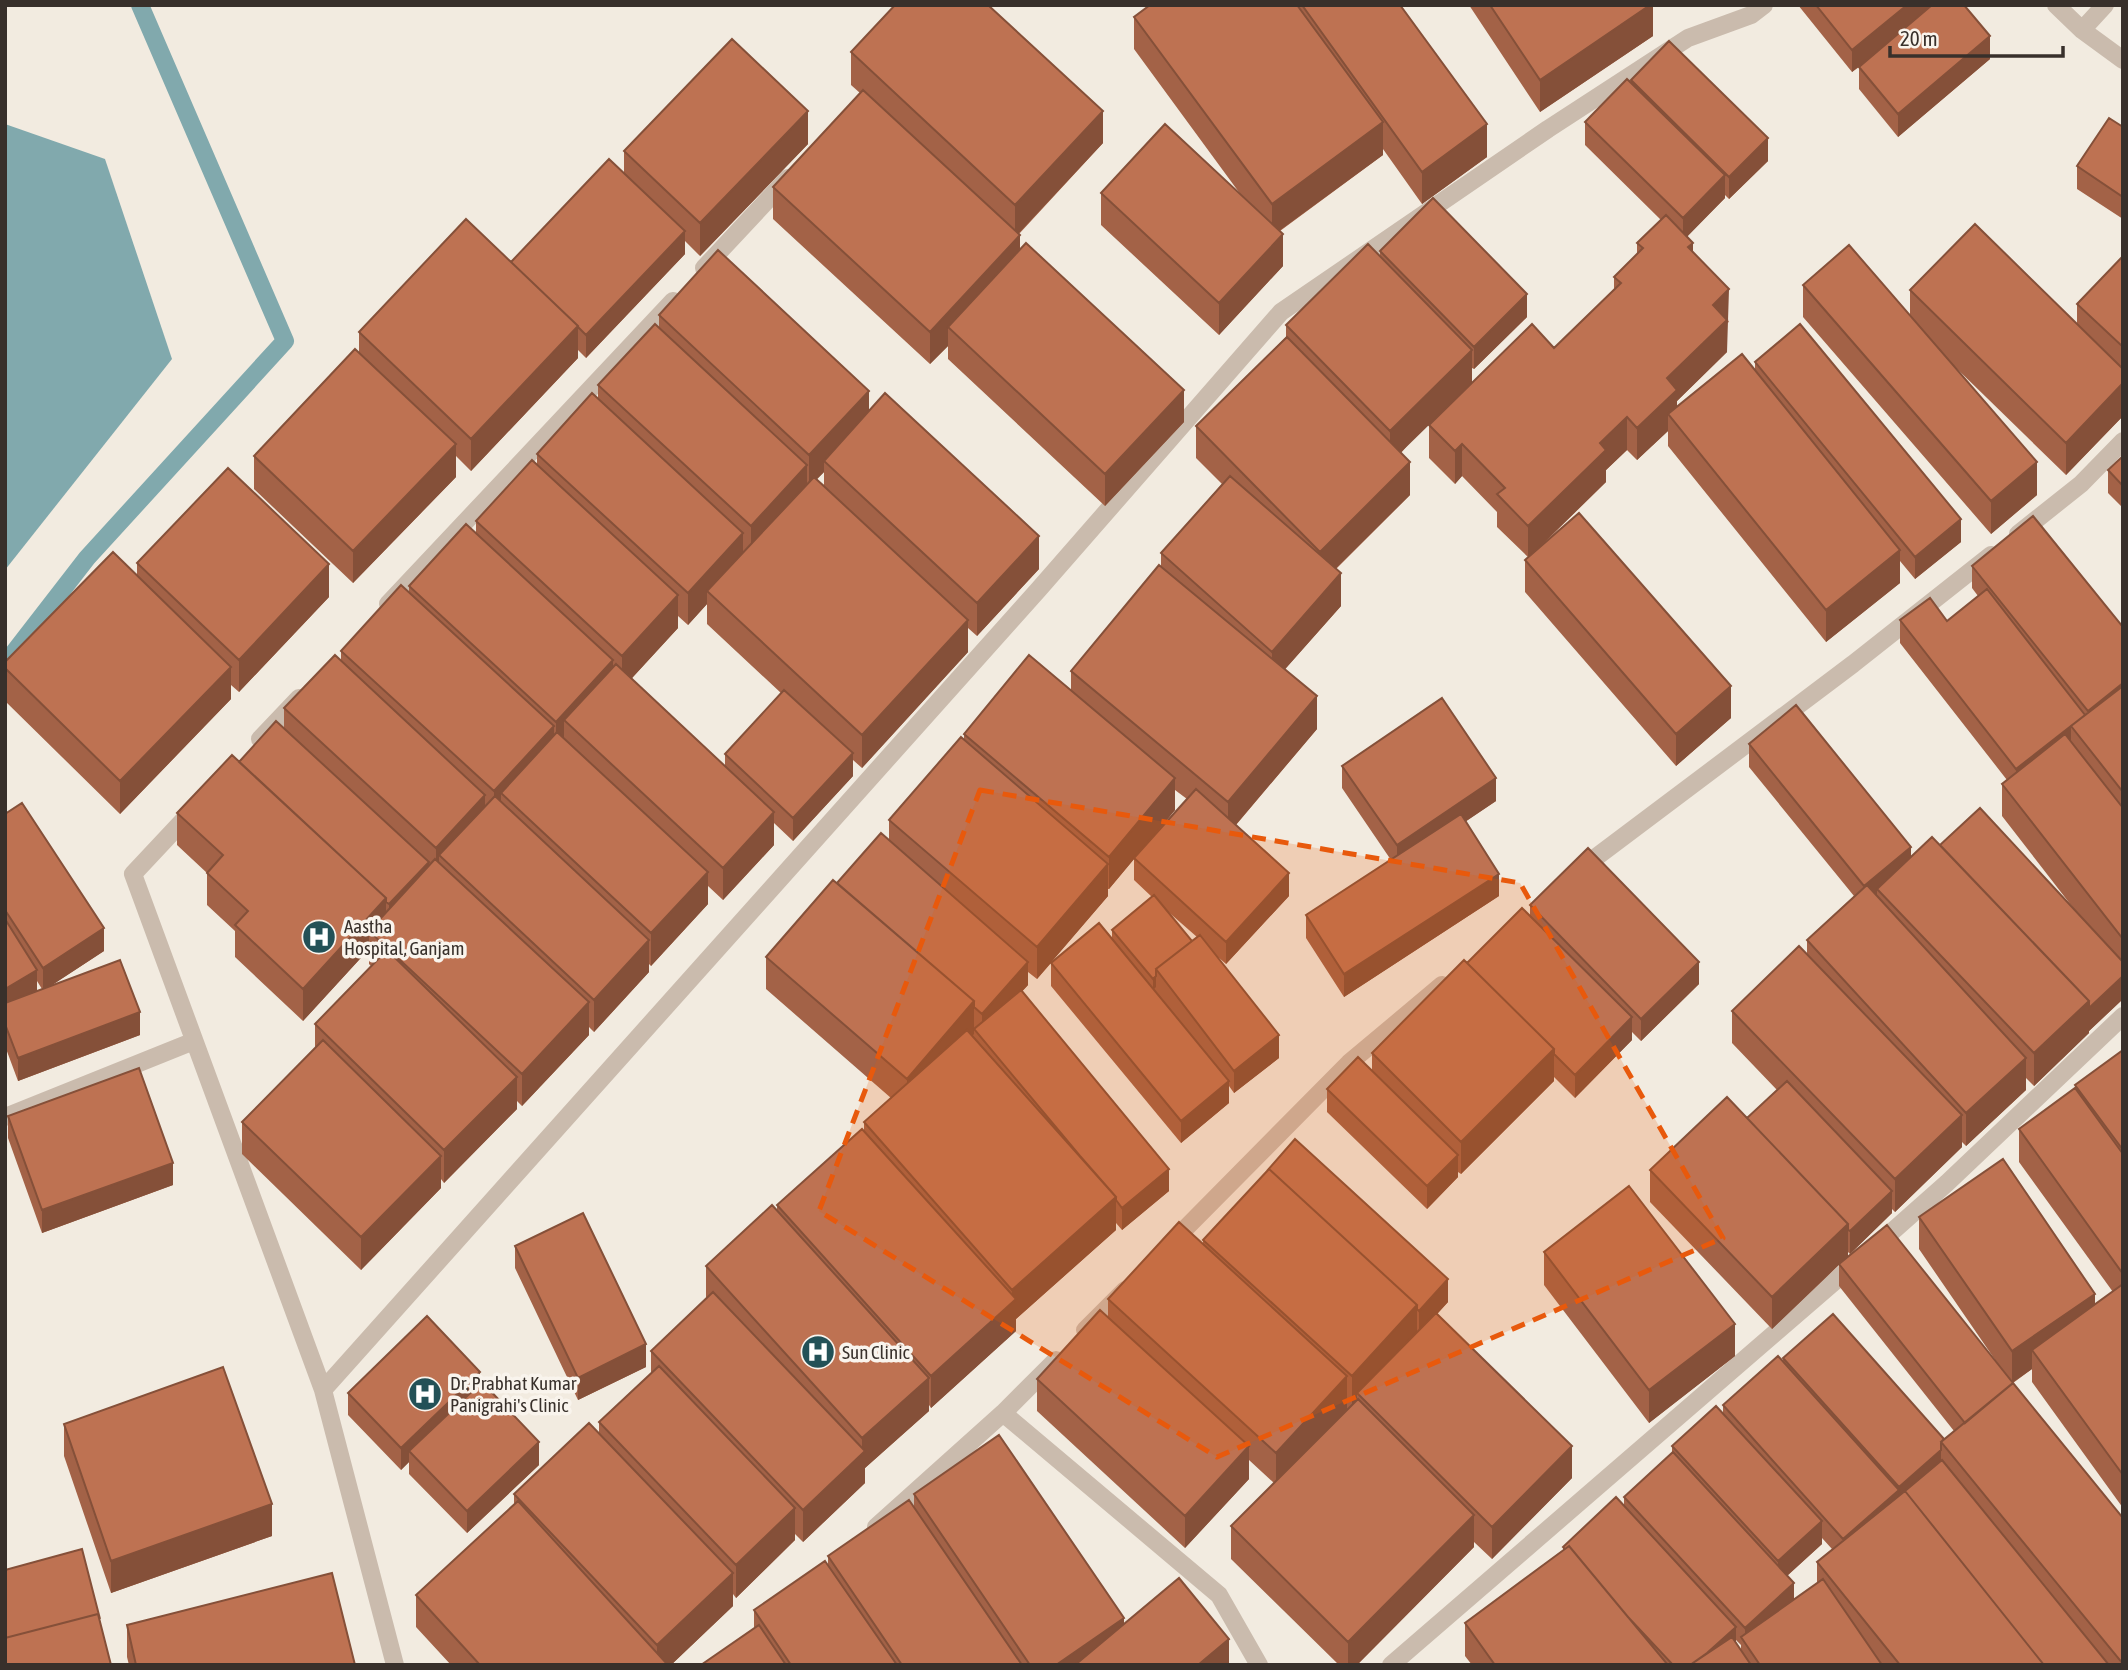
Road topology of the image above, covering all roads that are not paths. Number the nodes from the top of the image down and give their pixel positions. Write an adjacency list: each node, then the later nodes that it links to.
1 (1765, 5): 19 (street)
2 (2056, 5): 4 (street)
3 (2105, 5): 4 (street)
4 (2082, 30): 5 (street)
5 (2123, 60)
6 (800, 166): 8 (street)
7 (2123, 441): 12 (street)
8 (371, 621)
9 (314, 682): 10 (street)
10 (247, 753)
11 (209, 793): 15 (street)
12 (1565, 882)
13 (1452, 977): 17 (street)
14 (2123, 1016): 24 (street)
15 (194, 1041): 16 (street); 19 (street)
16 (5, 1116)
17 (1157, 1257)
18 (1138, 1277): 20 (street)
19 (323, 1390): 22 (street)
20 (1003, 1413): 21 (street); 23 (street)
21 (860, 1541)
22 (396, 1665)
23 (1259, 1665)
24 (1391, 1665)

